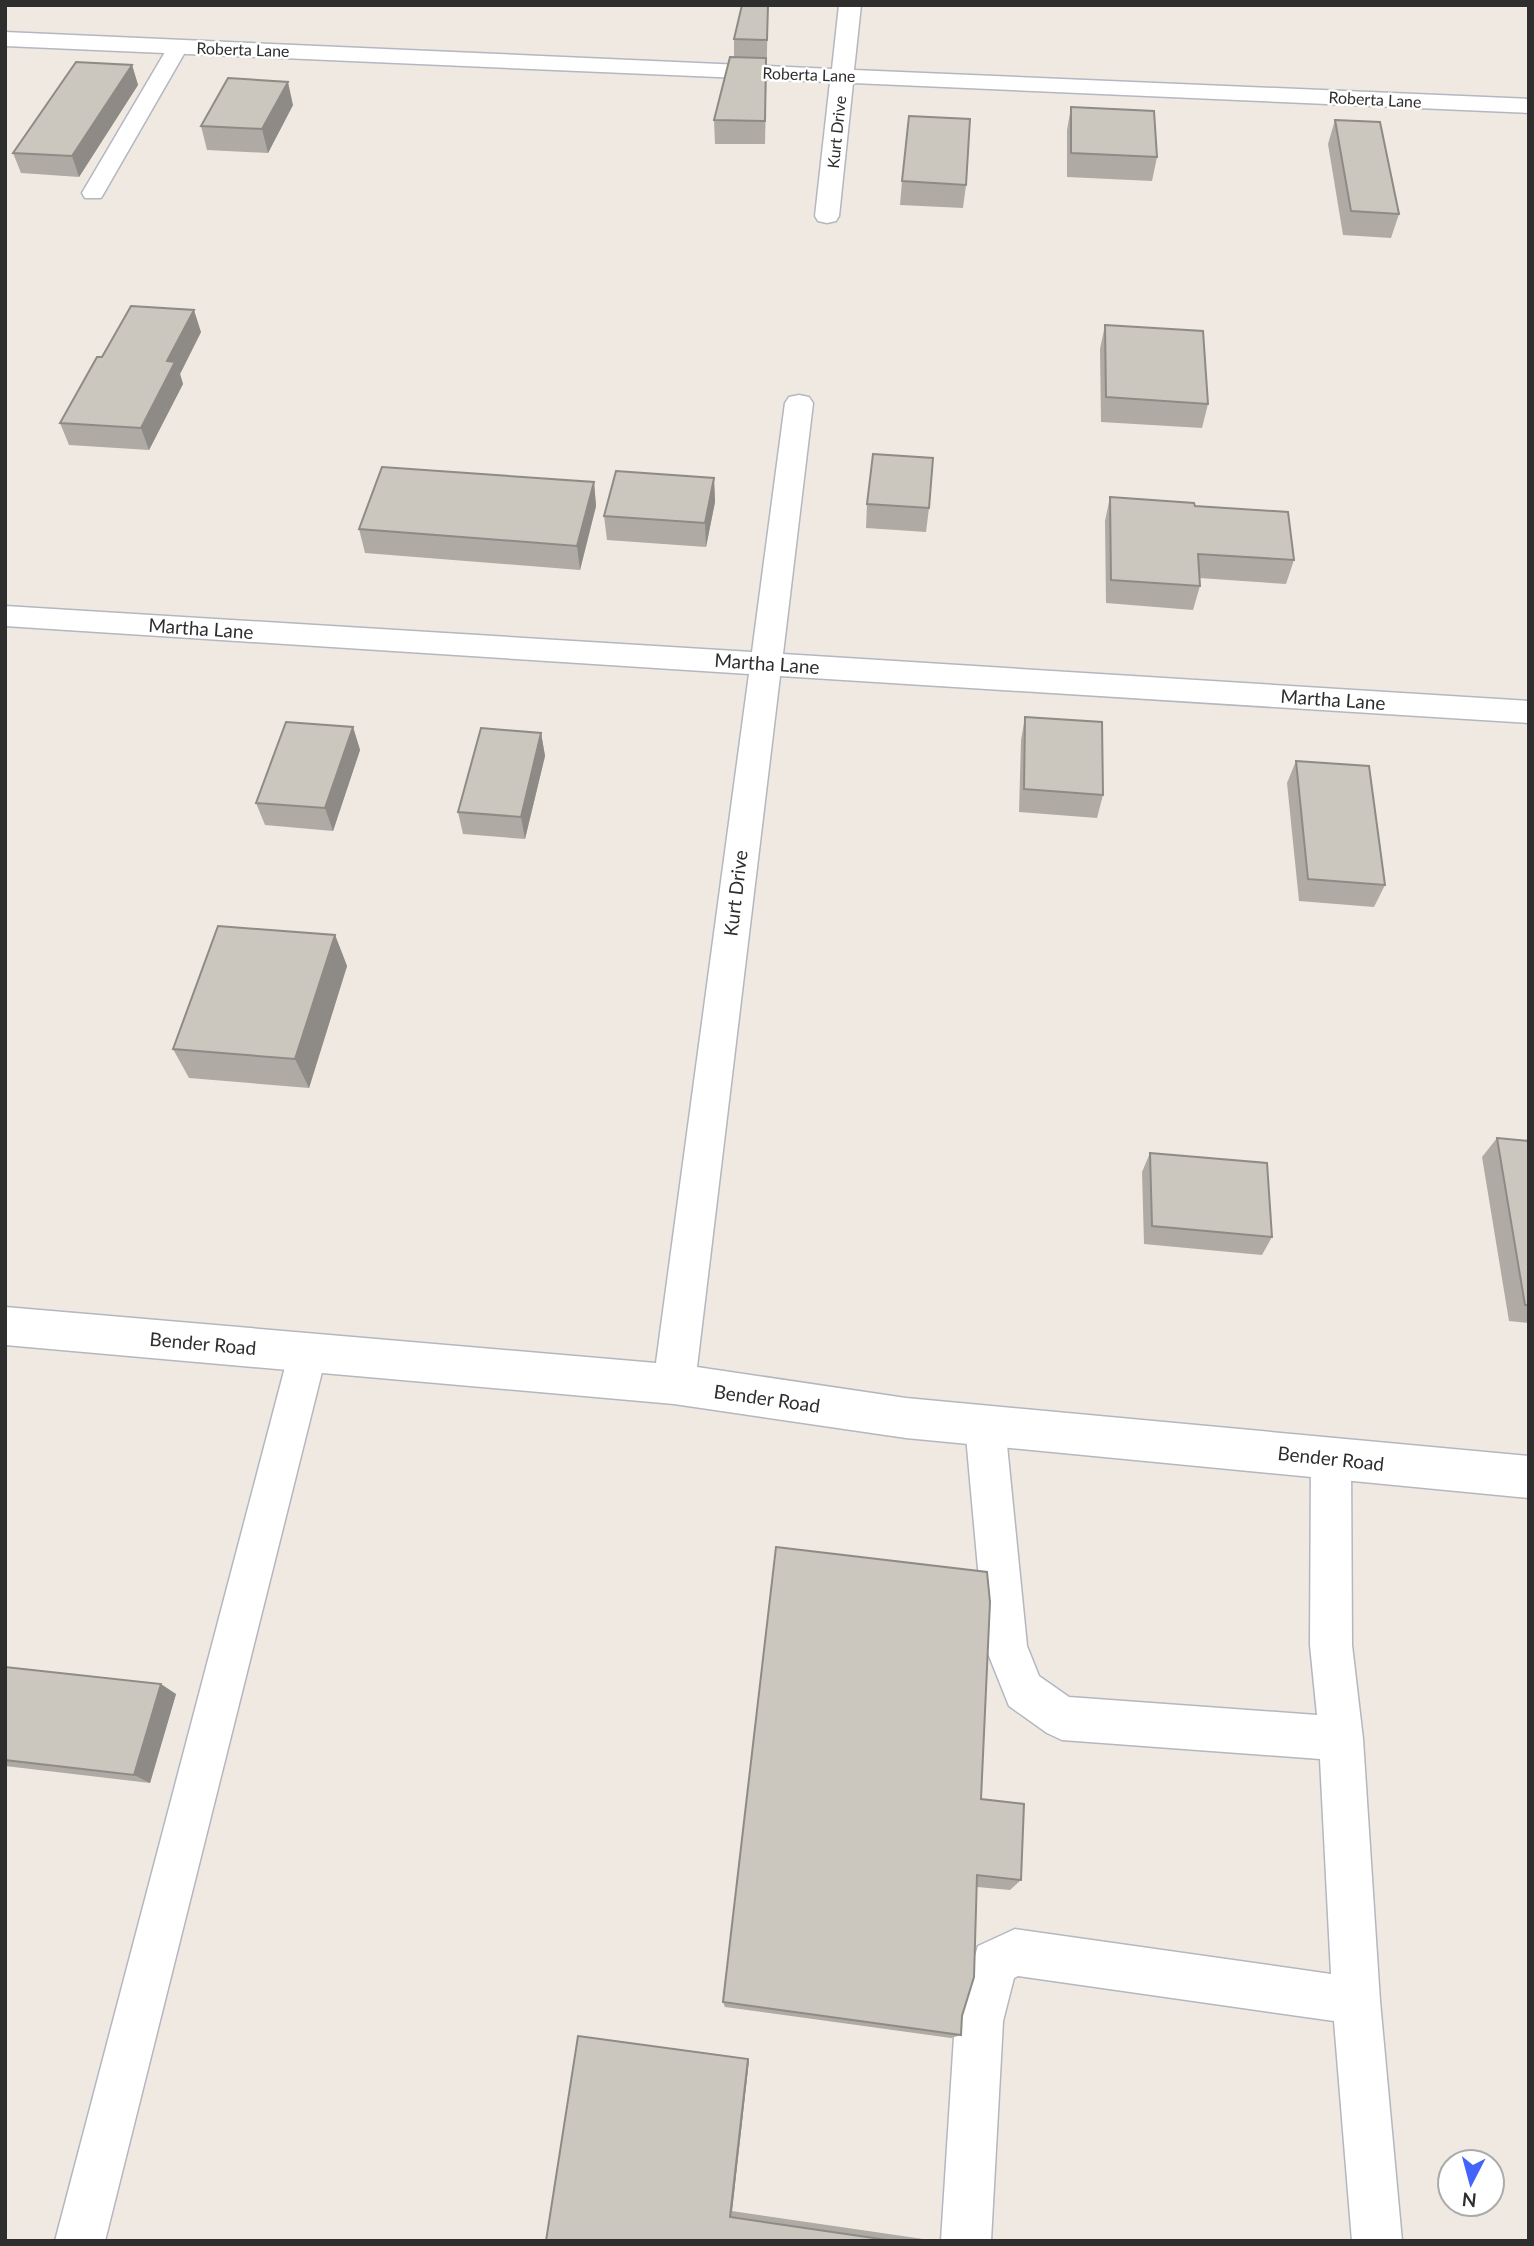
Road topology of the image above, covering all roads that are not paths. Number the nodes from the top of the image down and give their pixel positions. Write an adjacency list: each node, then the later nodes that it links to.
1 (850, 5): 4 (street, Kurt Drive)
2 (5, 39): 3 (street, Roberta Lane)
3 (178, 47): 4 (street, Roberta Lane); 6 (lane)
4 (842, 75): 5 (street, Roberta Lane); 7 (street, Kurt Drive)
5 (1529, 106)
6 (93, 193)
7 (827, 216)
8 (799, 403): 10 (street, Kurt Drive)
9 (5, 616): 10 (street, Martha Lane)
10 (764, 663): 11 (street, Martha Lane); 14 (street, Kurt Drive)
11 (1529, 712)
12 (5, 1326): 13 (street, Bender Road)
13 (308, 1352): 14 (street, Bender Road); 20 (lane)
14 (674, 1384): 15 (street, Bender Road)
15 (985, 1425): 16 (street, Bender Road); 18 (lane)
16 (1331, 1457): 17 (street, Bender Road); 18 (lane)
17 (1529, 1478)
18 (1341, 1740): 19 (lane)
19 (1356, 2001): 21 (lane); 22 (lane)
20 (80, 2241)
21 (965, 2241)
22 (1377, 2241)

